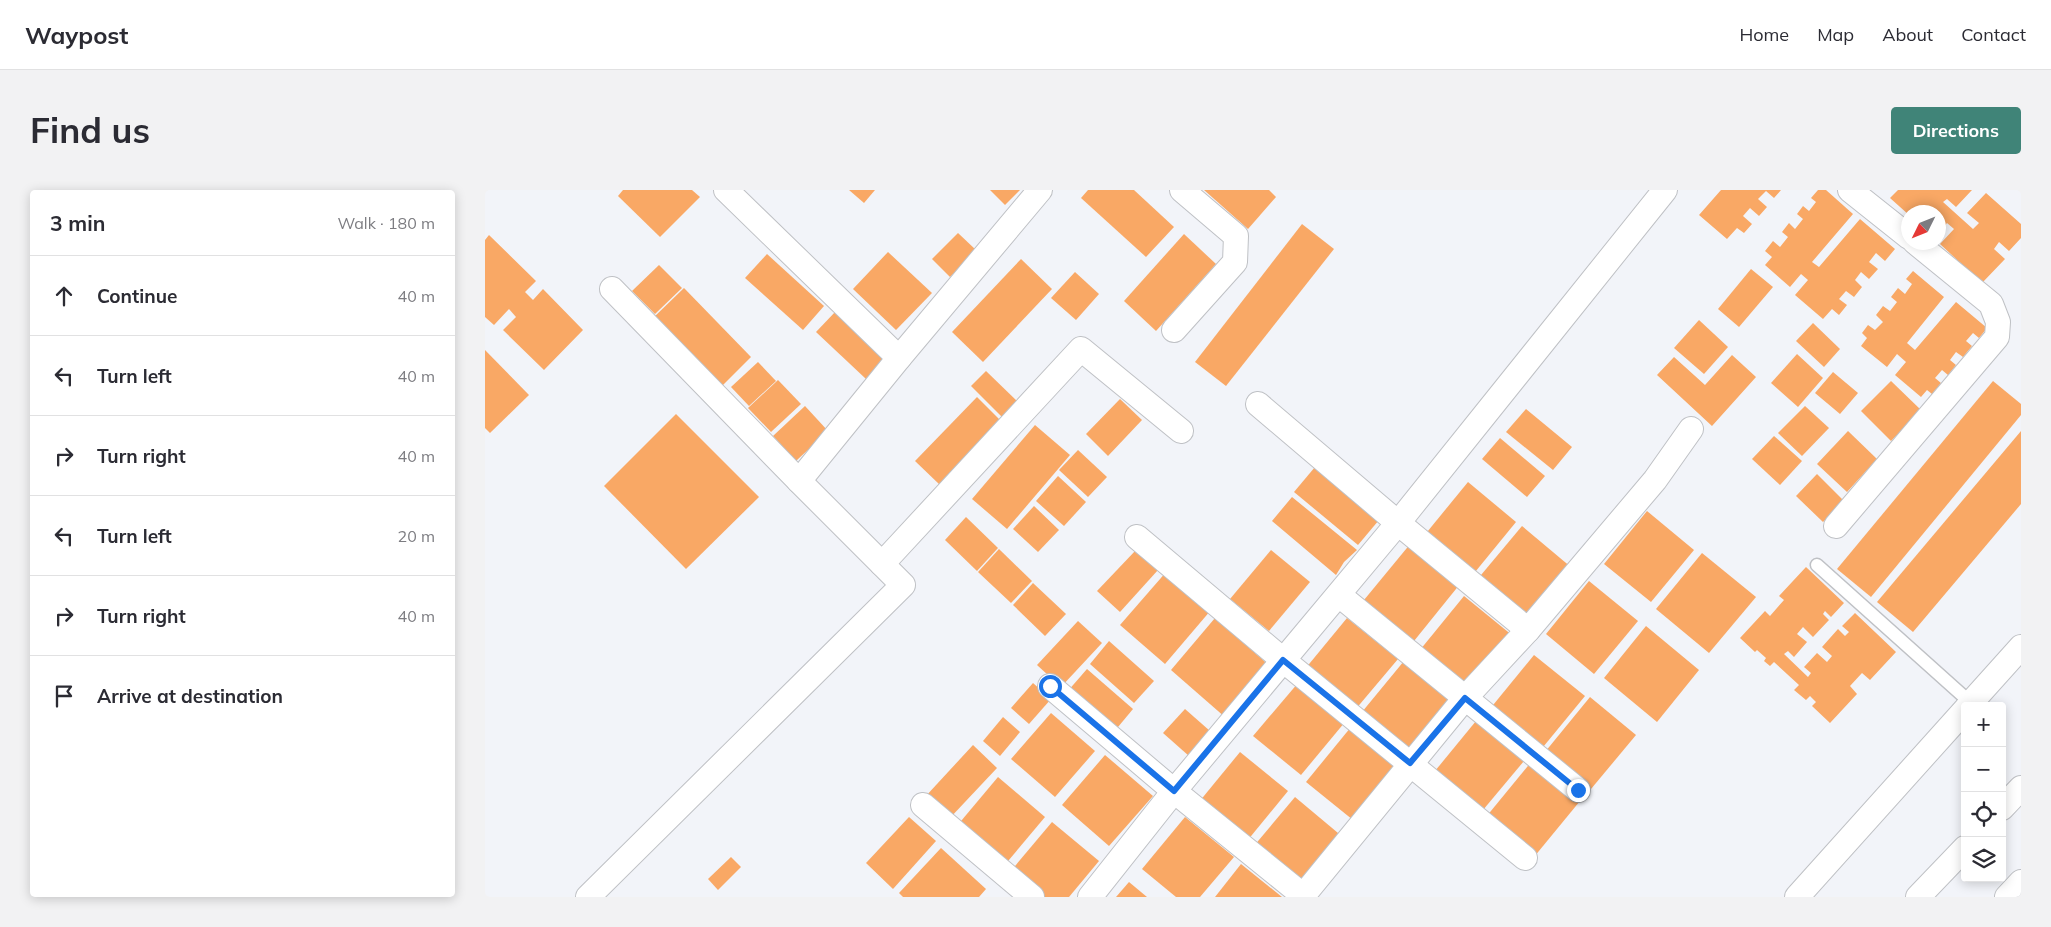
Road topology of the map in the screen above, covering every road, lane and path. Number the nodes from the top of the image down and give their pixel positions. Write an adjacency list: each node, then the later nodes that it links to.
1 (726, 190): 10 (street)
2 (1039, 190): 10 (street)
3 (1182, 190): 9 (street)
4 (1665, 190): 15 (street)
5 (1850, 190): 6 (street)
6 (1901, 231)
7 (1925, 250): 16 (street)
8 (612, 289): 14 (street)
9 (1174, 330)
10 (899, 358): 14 (street)
11 (1258, 404): 15 (street)
12 (1691, 429): 21 (street)
13 (1181, 431): 18 (street)
14 (799, 481): 18 (street)
15 (1397, 523): 20 (street); 21 (street)
16 (1836, 526)
17 (1137, 537): 23 (street)
18 (882, 564): 39 (street)
19 (1817, 565): 26 (lane)
20 (1339, 594): 23 (street); 25 (street)
21 (1528, 630): 25 (street)
22 (2021, 647): 27 (street)
23 (1283, 660): 29 (street); 32 (street)
24 (1050, 686): 32 (street)
25 (1465, 698): 29 (street); 31 (street)
26 (1964, 702)
27 (1972, 702)
28 (1961, 714): 42 (street)
29 (1410, 763): 36 (street); 38 (street)
30 (2021, 788): 33 (street)
31 (1578, 790)
32 (1174, 791): 38 (street); 41 (street)
33 (2006, 804)
34 (923, 805): 40 (street)
35 (1961, 852): 43 (street)
36 (1525, 858)
37 (2021, 882): 44 (street)
38 (1303, 896)
39 (588, 897)
40 (1032, 897)
41 (1090, 897)
42 (1797, 897)
43 (1918, 897)
44 (2007, 897)

